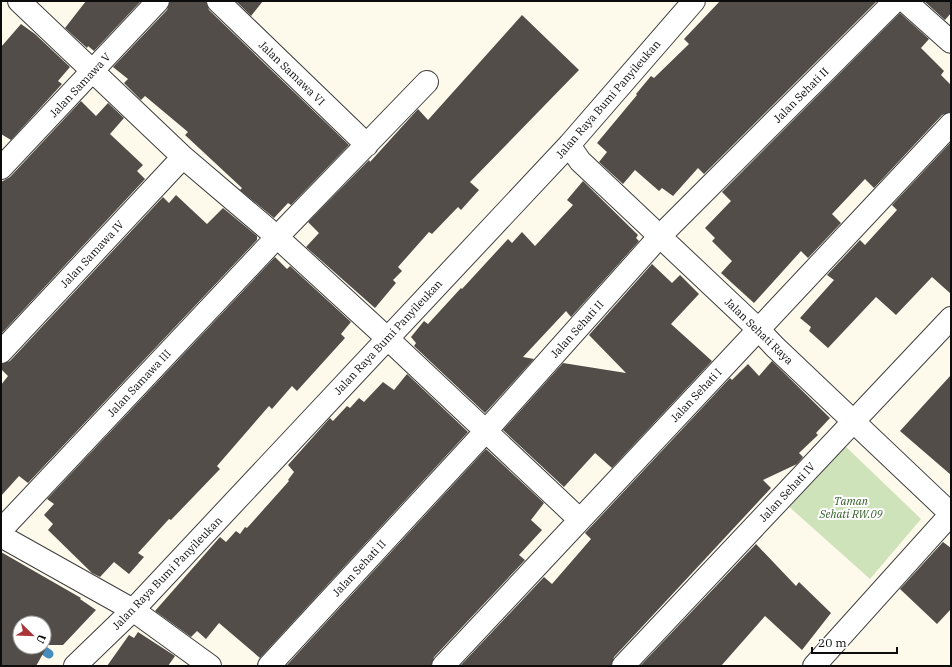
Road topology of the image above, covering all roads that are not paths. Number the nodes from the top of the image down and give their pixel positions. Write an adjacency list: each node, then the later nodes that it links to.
1 (19, 1): 8 (street)
2 (158, 1): 8 (street, Jalan Samawa V)
3 (218, 1): 11 (street, Jalan Samawa VI)
4 (694, 1): 12 (street, Jalan Raya Bumi Panyileukan)
5 (894, 1): 16 (street, Jalan Sehati II)
6 (905, 1): 7 (street)
7 (951, 42)
8 (93, 72): 13 (street); 14 (street, Jalan Samawa V)
9 (427, 82): 11 (street)
10 (951, 124): 18 (street, Jalan Sehati I)
11 (372, 140): 15 (street)
12 (569, 145): 16 (street, Jalan Sehati Raya); 19 (street, Jalan Raya Bumi Panyileukan)
13 (183, 157): 15 (street); 20 (street, Jalan Samawa IV)
14 (1, 168)
15 (277, 237): 19 (street); 25 (street, Jalan Samawa III)
16 (660, 237): 18 (street, Jalan Sehati Raya); 22 (street, Jalan Sehati II)
17 (951, 318): 21 (street, Jalan Sehati IV)
18 (758, 329): 21 (street, Jalan Sehati Raya); 24 (street, Jalan Sehati I)
19 (387, 338): 22 (street); 27 (street, Jalan Raya Bumi Panyileukan)
20 (1, 352)
21 (853, 422): 23 (street, Jalan Sehati Raya); 32 (street, Jalan Sehati IV)
22 (485, 432): 24 (street); 30 (street, Jalan Sehati II)
23 (951, 514): 33 (street)
24 (579, 519): 31 (street, Jalan Sehati I)
25 (1, 530)
26 (1, 536): 27 (street)
27 (133, 610): 28 (street, Jalan Raya Bumi Panyileukan); 29 (street)
28 (76, 666)
29 (210, 666)
30 (269, 666)
31 (443, 666)
32 (623, 666)
33 (814, 666)

